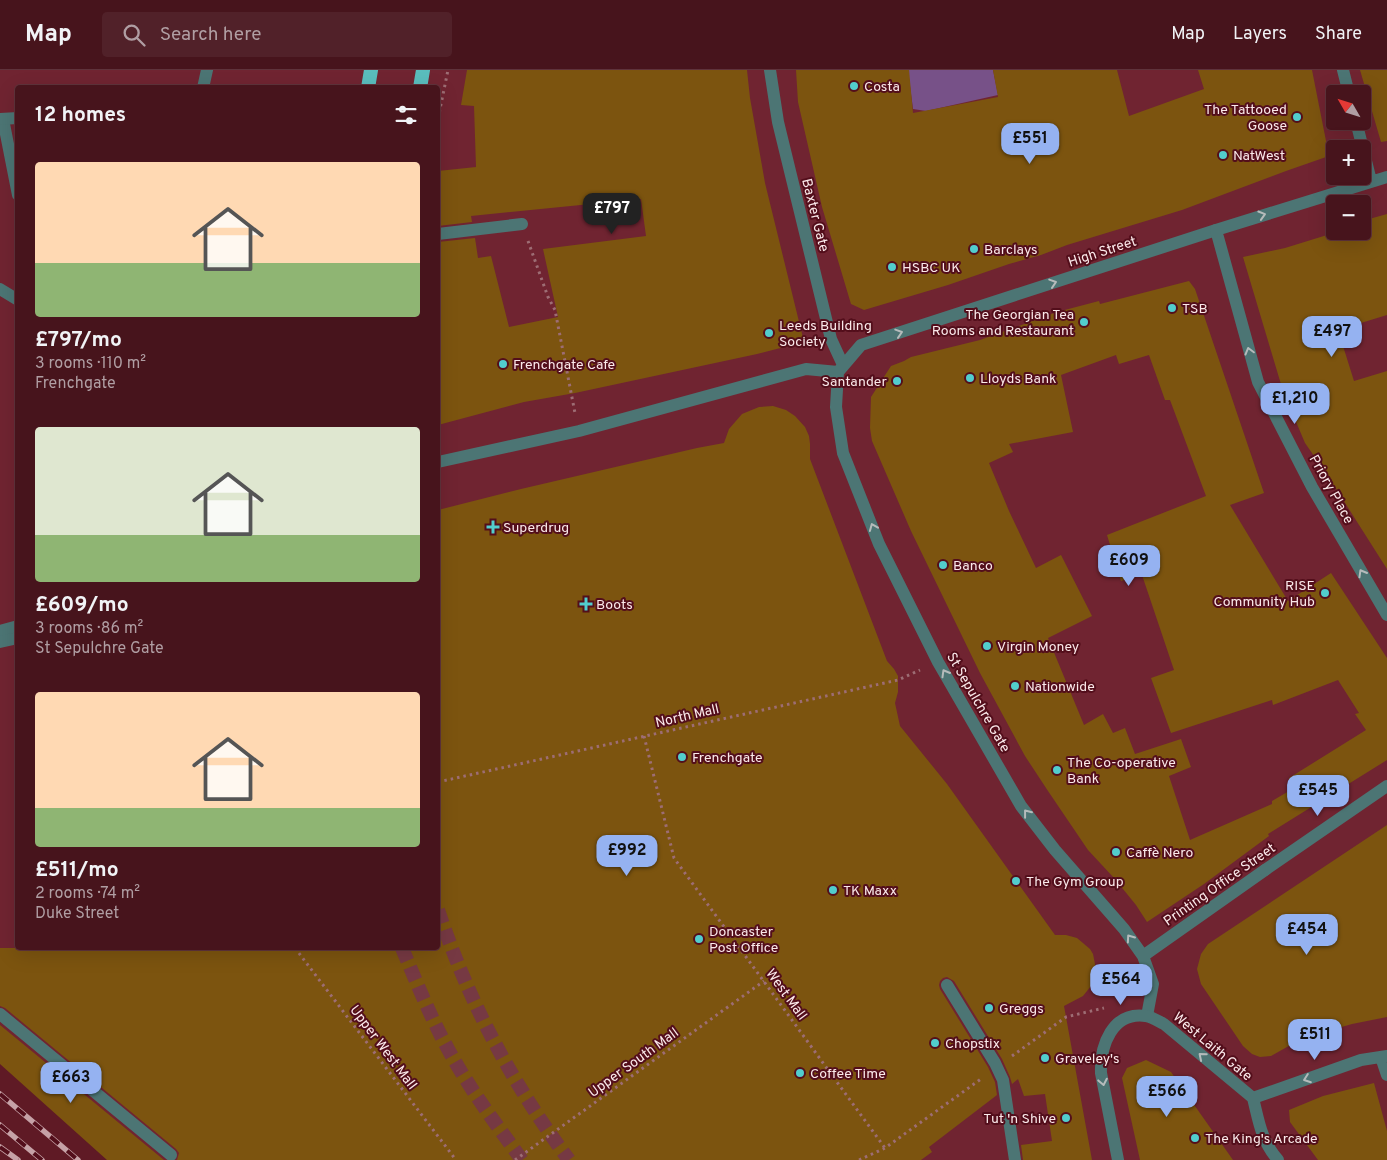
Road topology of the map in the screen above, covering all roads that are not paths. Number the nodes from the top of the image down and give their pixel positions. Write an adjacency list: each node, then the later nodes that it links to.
1 (206, 70): 6 (street)
2 (371, 70): 7 (highway)
3 (423, 70): 8 (highway)
4 (770, 70): 21 (street, Baxter Gate)
5 (1343, 70): 9 (street)
6 (204, 85)
7 (368, 85)
8 (420, 85)
9 (1347, 85)
10 (15, 118): 11 (street)
11 (2, 119): 13 (street)
12 (1387, 177): 14 (street, High Street)
13 (15, 181)
14 (1371, 181)
15 (1358, 185): 17 (street, High Street, one-way to 15)
16 (522, 224): 18 (street)
17 (1216, 230): 21 (street, High Street, one-way to 17); 23 (street, Priory Place, one-way to 17)
18 (440, 234)
19 (0, 289): 20 (street)
20 (15, 298)
21 (840, 368): 22 (street); 29 (street, St Sepulchre Gate, one-way to 21)
22 (440, 462)
23 (1387, 615)
24 (15, 627): 25 (street)
25 (0, 631)
26 (15, 639): 27 (street)
27 (0, 642)
28 (1387, 786): 29 (street, Printing Office Street)
29 (1143, 956): 32 (street, St Sepulchre Gate)
30 (946, 985): 38 (street)
31 (0, 1014): 37 (street)
32 (1147, 1016): 36 (street, West Laith Gate, one-way to 32); 39 (street, one-way to 39)
33 (0, 1022): 37 (street)
34 (1384, 1056): 35 (street); 36 (street, one-way to 36)
35 (1387, 1075)
36 (1252, 1098): 40 (street)
37 (169, 1157)
38 (1015, 1160)
39 (1118, 1160)
40 (1278, 1160)

